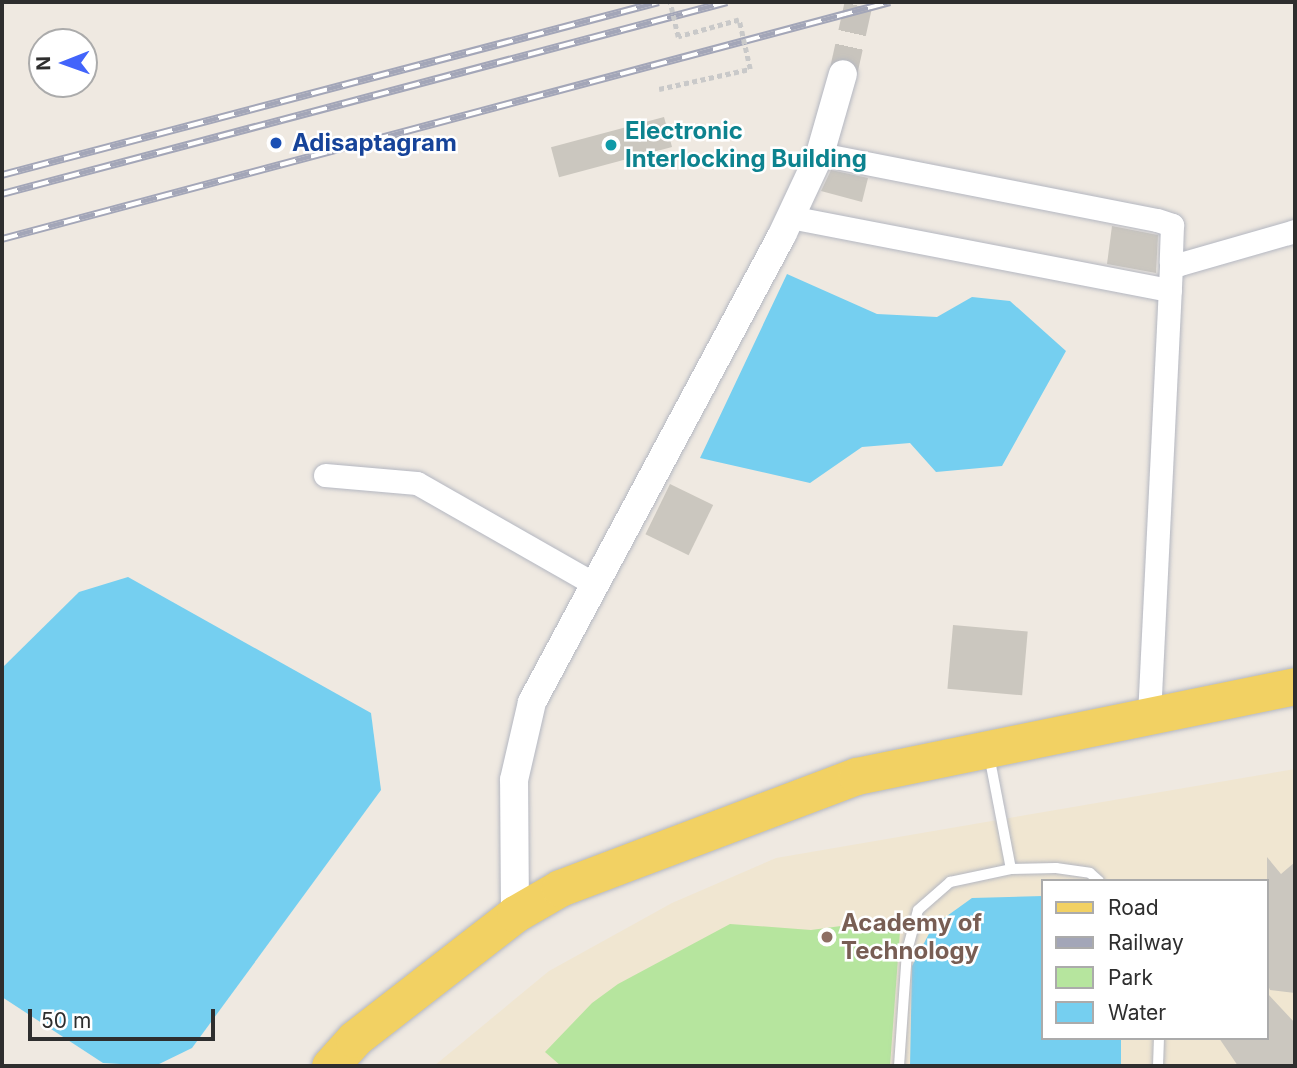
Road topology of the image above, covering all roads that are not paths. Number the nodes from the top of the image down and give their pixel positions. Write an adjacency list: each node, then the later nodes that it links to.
1 (843, 74): 2 (street)
2 (820, 154): 3 (street); 5 (street)
3 (790, 217): 6 (street); 8 (street)
4 (1295, 231): 5 (street)
5 (1171, 262): 6 (street)
6 (1170, 290): 10 (street)
7 (325, 475): 8 (street)
8 (594, 584): 14 (street)
9 (1295, 686): 10 (main road)
10 (1149, 716): 11 (main road)
11 (988, 750): 12 (lane); 14 (main road)
12 (1011, 869): 13 (lane); 17 (lane)
13 (1097, 879)
14 (515, 914): 16 (main road)
15 (1159, 1040): 18 (lane)
16 (330, 1066)
17 (899, 1066)
18 (1158, 1066)

